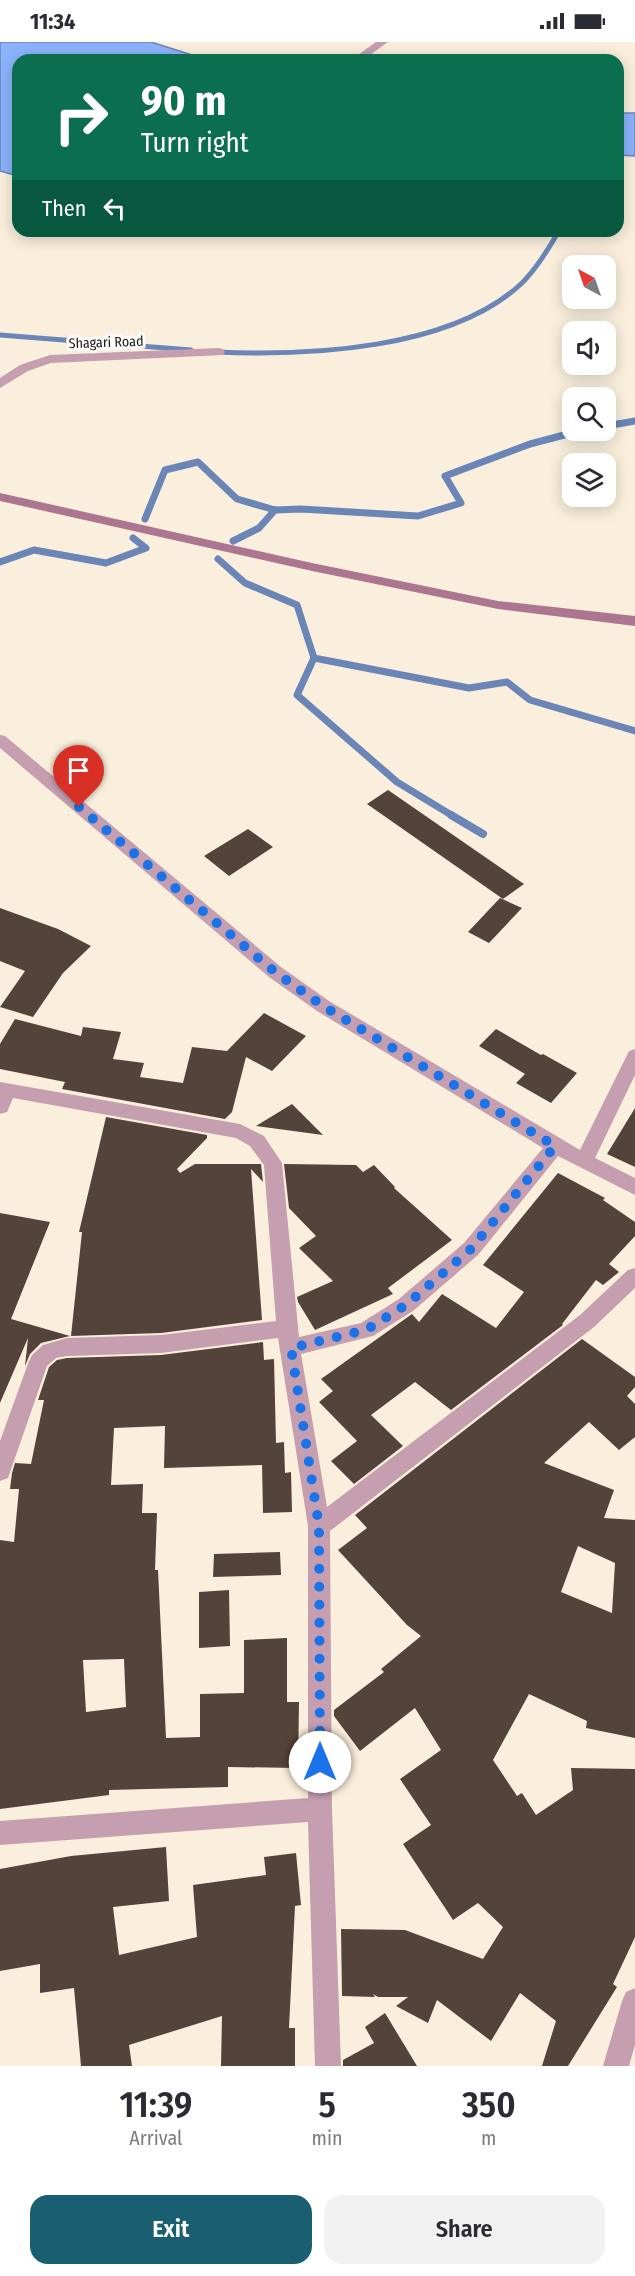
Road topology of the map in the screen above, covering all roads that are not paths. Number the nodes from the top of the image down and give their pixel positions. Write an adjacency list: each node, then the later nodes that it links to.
1 (383, 42): 2 (street)
2 (365, 54)
3 (219, 352): 4 (street, Shagari Road)
4 (0, 384)
5 (0, 497): 6 (street)
6 (635, 621)
7 (3, 747): 10 (street)
8 (635, 1056): 11 (street)
9 (3, 1095): 14 (street)
10 (555, 1146): 11 (street); 14 (street)
11 (584, 1161): 12 (street)
12 (635, 1187)
13 (635, 1276): 16 (street)
14 (289, 1338): 15 (street); 16 (street)
15 (0, 1471)
16 (319, 1526): 17 (street)
17 (320, 1809): 18 (street); 20 (street)
18 (0, 1833)
19 (635, 2001): 21 (street)
20 (328, 2066)
21 (615, 2066)

